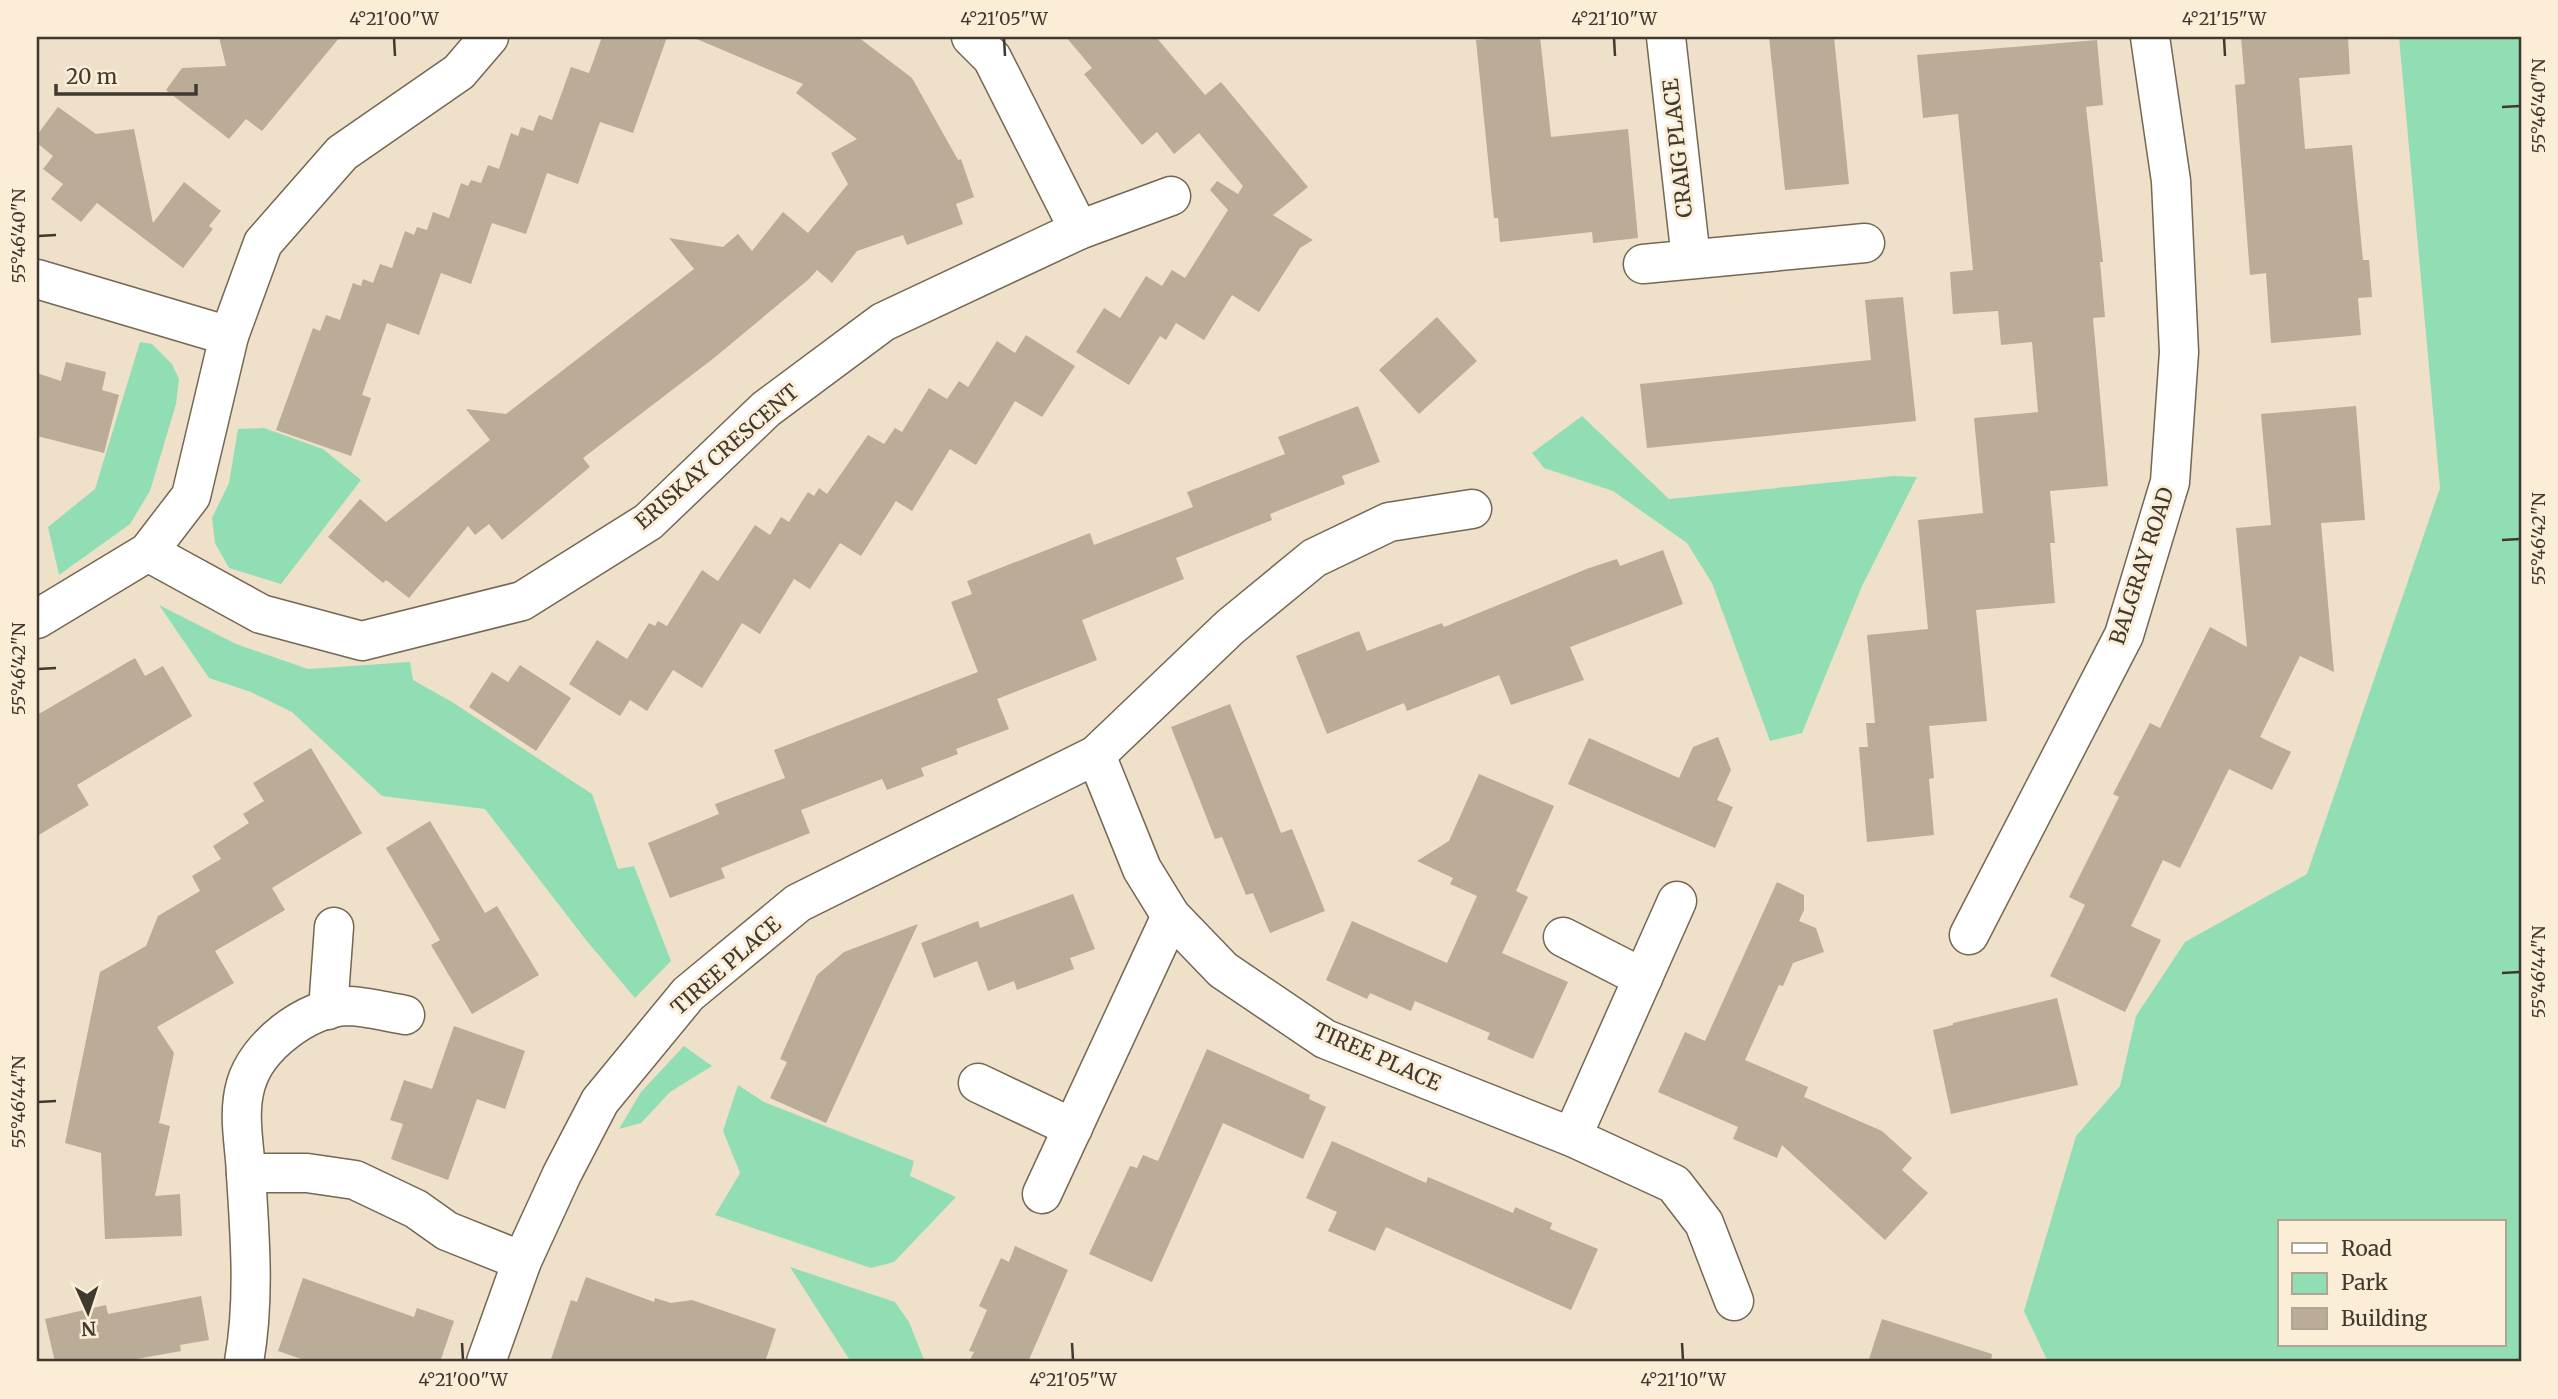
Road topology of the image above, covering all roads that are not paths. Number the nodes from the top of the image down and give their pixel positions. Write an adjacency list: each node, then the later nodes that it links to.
1 (489, 37): 11 (street)
2 (971, 37): 6 (street)
3 (1666, 37): 8 (street, CRAIG PLACE)
4 (2150, 37): 19 (street, BALGRAY ROAD)
5 (1171, 196): 6 (street, ERISKAY CRESCENT)
6 (1079, 230): 13 (street, ERISKAY CRESCENT)
7 (1865, 243): 8 (street)
8 (1691, 259): 9 (street)
9 (1643, 264)
10 (37, 279): 11 (street)
11 (229, 336): 13 (street)
12 (1472, 509): 15 (street, TIREE PLACE)
13 (148, 552): 14 (street)
14 (37, 618)
15 (1096, 755): 17 (street, TIREE PLACE); 29 (street, TIREE PLACE)
16 (1678, 901): 21 (street)
17 (1171, 916): 25 (street); 26 (street, TIREE PLACE)
18 (334, 927): 22 (street)
19 (1969, 935)
20 (1563, 937): 21 (street)
21 (1643, 978): 26 (street)
22 (328, 1010): 23 (street); 27 (street)
23 (405, 1015)
24 (978, 1083): 25 (street)
25 (1073, 1128): 28 (street)
26 (1572, 1137): 30 (street, TIREE PLACE)
27 (246, 1173): 29 (street); 31 (street)
28 (1042, 1194)
29 (522, 1261): 32 (street, TIREE PLACE)
30 (1734, 1301)
31 (244, 1362)
32 (486, 1362)

